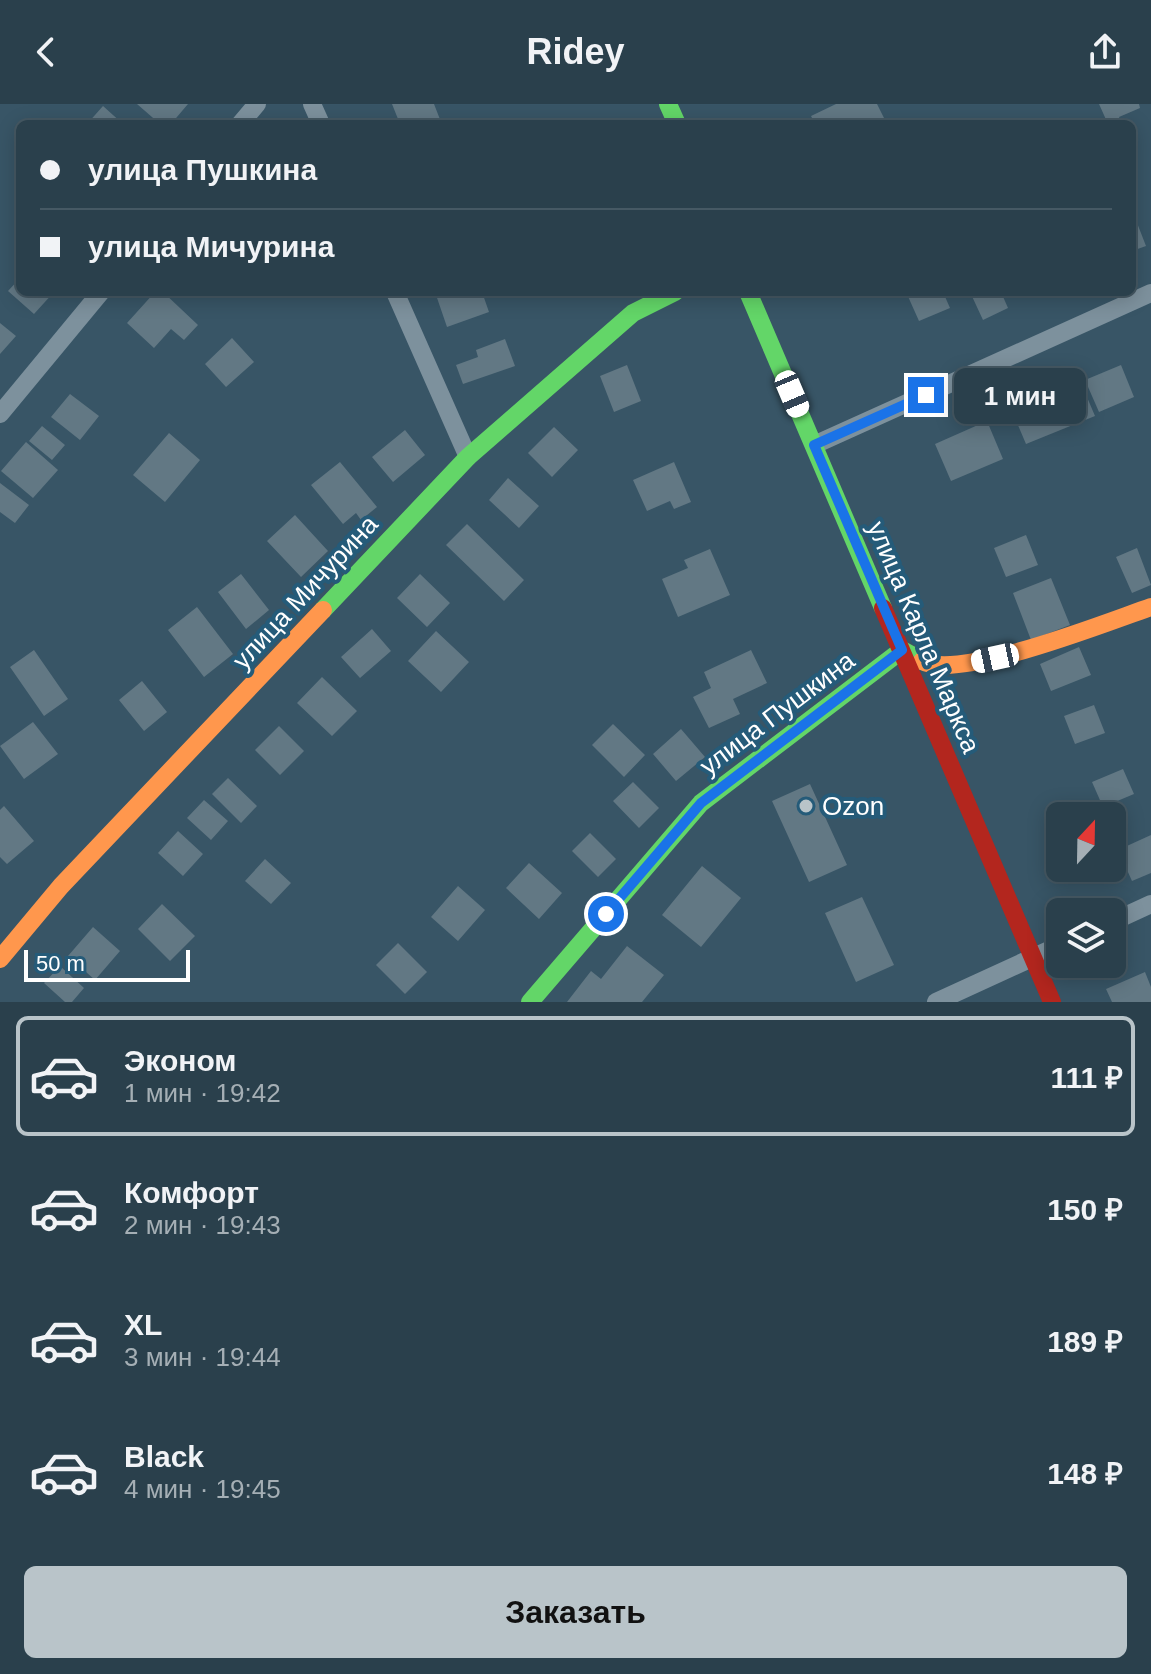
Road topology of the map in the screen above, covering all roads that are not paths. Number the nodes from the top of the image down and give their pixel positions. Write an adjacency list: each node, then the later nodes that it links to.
1 (257, 104): 2 (street)
2 (243, 120)
3 (1151, 293): 9 (street)
4 (98, 296): 8 (street)
5 (397, 296): 10 (street)
6 (667, 296): 10 (street, улица Мичурина)
7 (750, 296): 9 (street, улица Карла Маркса)
8 (0, 414)
9 (814, 445): 12 (street, улица Карла Маркса)
10 (468, 457): 17 (street, улица Мичурина)
11 (1151, 607): 12 (street)
12 (902, 650): 16 (street, улица Карла Маркса); 18 (street, улица Пушкина)
13 (1151, 904): 14 (street)
14 (1126, 916)
15 (1046, 951): 16 (street)
16 (1033, 957): 19 (street); 20 (street, улица Карла Маркса)
17 (0, 959)
18 (530, 1002)
19 (936, 1002)
20 (1052, 1002)

